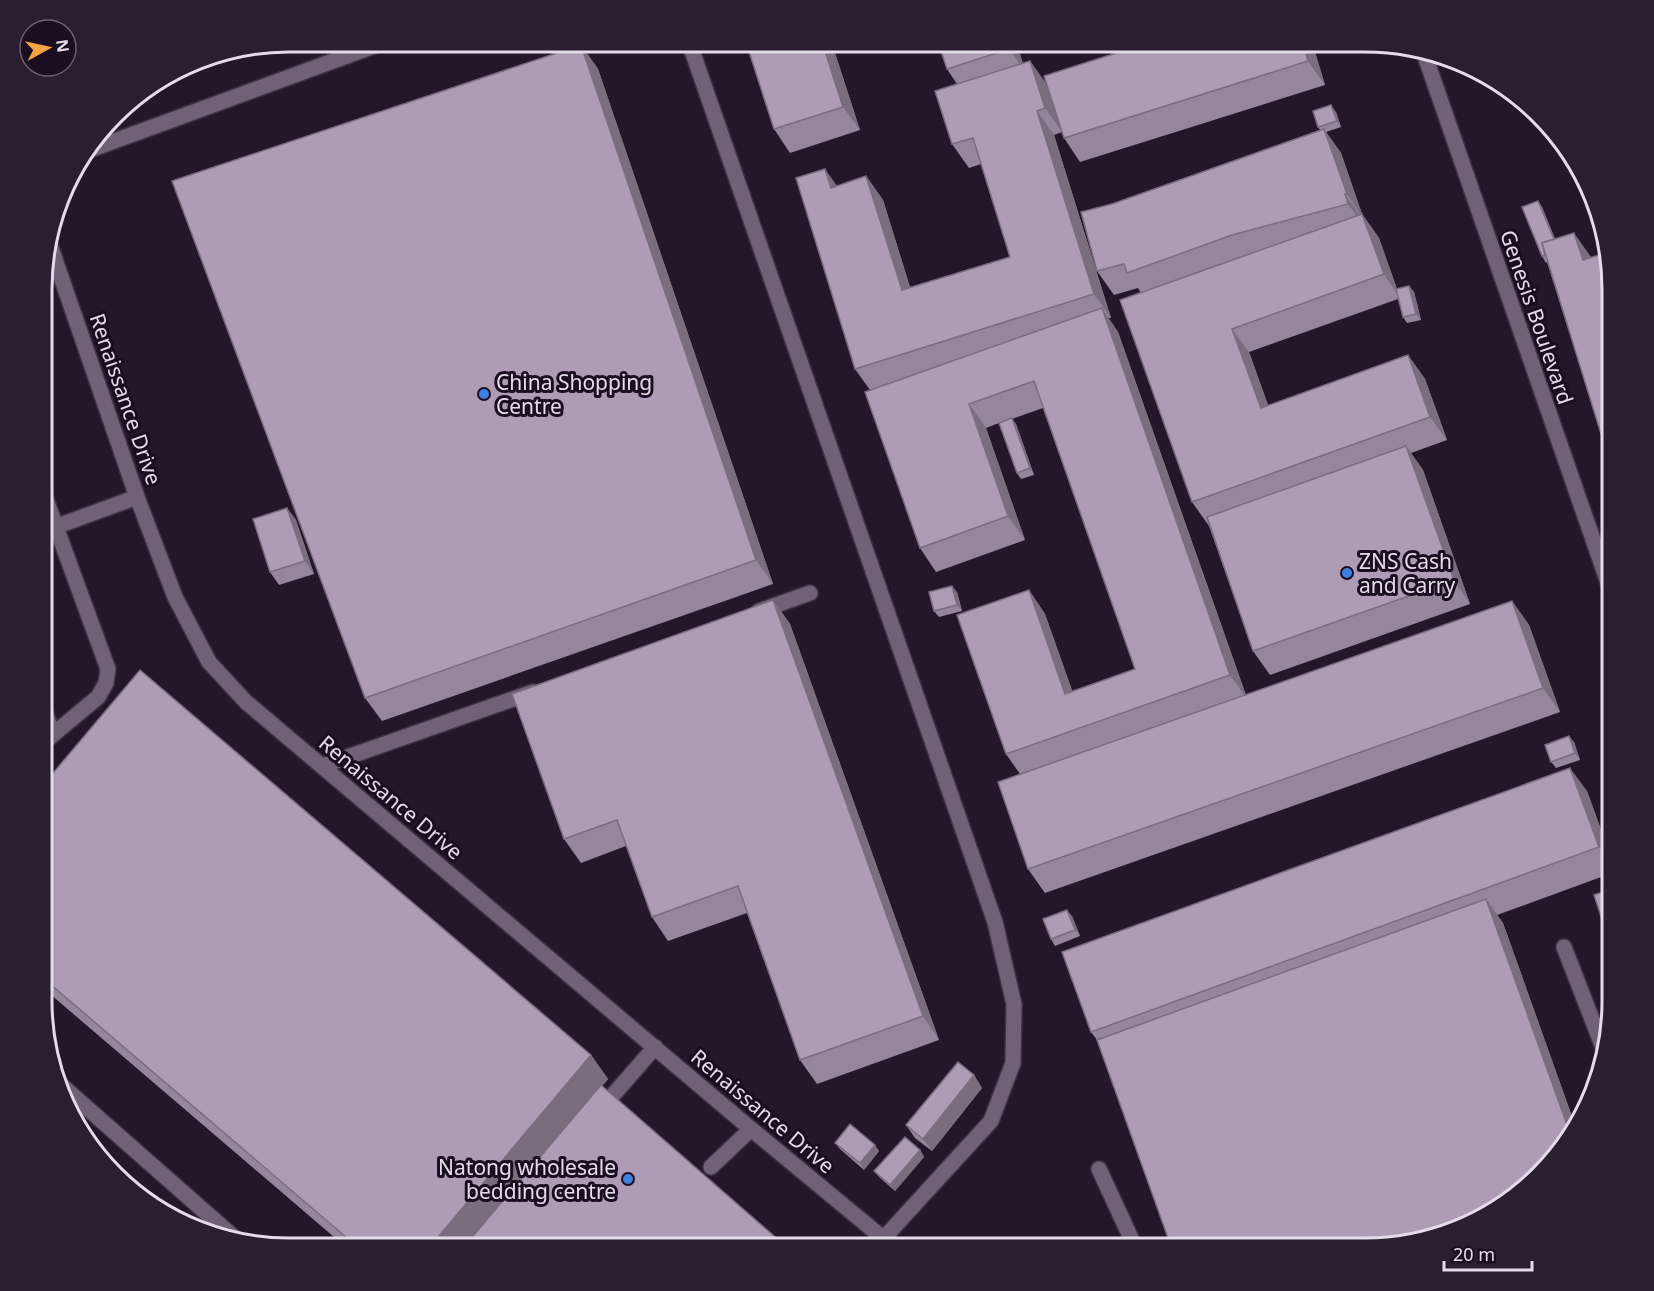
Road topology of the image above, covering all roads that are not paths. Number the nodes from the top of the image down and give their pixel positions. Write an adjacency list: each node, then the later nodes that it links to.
1 (358, 52): 4 (street)
2 (692, 52): 24 (street)
3 (1427, 61): 9 (street, Genesis Boulevard)
4 (101, 146)
5 (55, 259): 6 (street, Renaissance Drive)
6 (137, 496): 7 (street); 14 (street, Renaissance Drive)
7 (52, 528)
8 (52, 534): 13 (street)
9 (1602, 545)
10 (810, 593): 11 (street)
11 (742, 618)
12 (550, 686): 14 (street)
13 (52, 736)
14 (322, 766): 17 (street, Renaissance Drive)
15 (1564, 947): 16 (street)
16 (1599, 1036)
17 (654, 1047): 19 (street); 20 (street, Renaissance Drive)
18 (72, 1095): 23 (street)
19 (594, 1117)
20 (751, 1129): 21 (street); 24 (street, Renaissance Drive)
21 (711, 1167)
22 (1099, 1169): 25 (street)
23 (225, 1229)
24 (884, 1238)
25 (1131, 1238)

